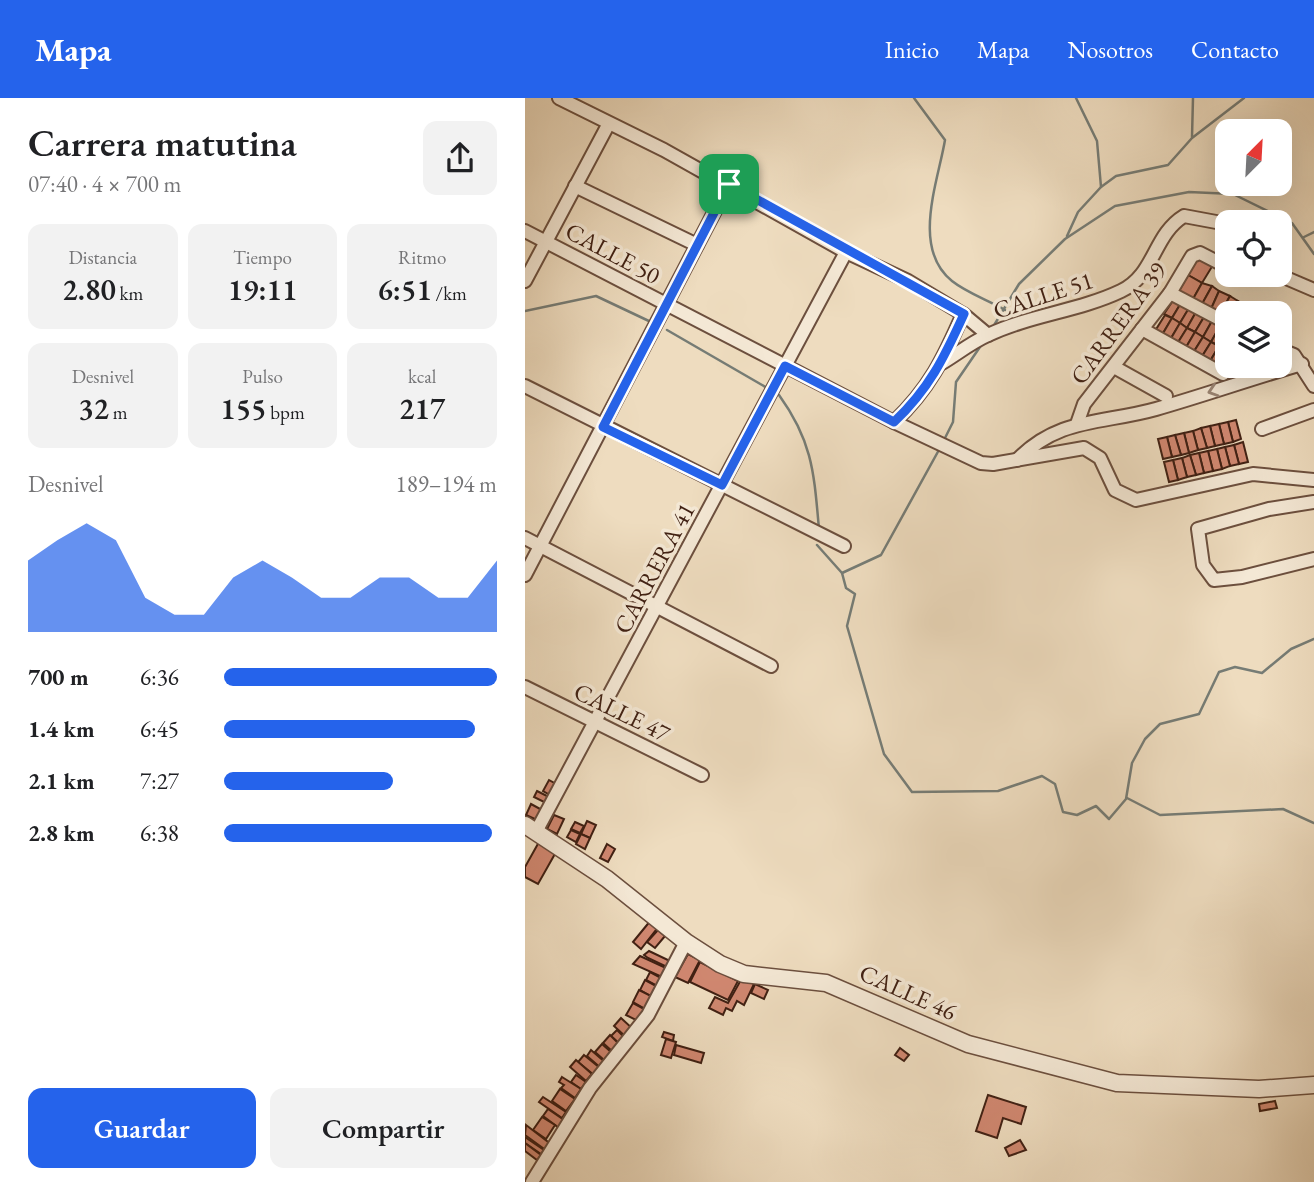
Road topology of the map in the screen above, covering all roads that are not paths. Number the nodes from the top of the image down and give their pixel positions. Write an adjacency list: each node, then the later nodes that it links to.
1 (559, 98): 2 (street, CALLE 51)
2 (608, 125): 3 (street, CALLE 51); 4 (street)
3 (729, 184): 8 (street); 9 (street, CALLE 51)
4 (575, 187): 7 (street); 8 (street)
5 (1215, 222): 19 (street, CALLE 51)
6 (525, 231): 7 (street, CALLE 50)
7 (546, 242): 11 (street); 15 (street, CALLE 50)
8 (697, 245): 15 (street)
9 (846, 252): 16 (street, CALLE 51); 23 (street, CARRERA 41)
10 (1215, 261): 14 (street, CARRERA 39)
11 (525, 281)
12 (1292, 281): 13 (street)
13 (1314, 290)
14 (1170, 293): 17 (street); 18 (street, CARRERA 39)
15 (666, 305): 23 (street, CALLE 50); 32 (street)
16 (964, 314): 19 (street, CALLE 51); 21 (street)
17 (1215, 317)
18 (1142, 330): 24 (street, CARRERA 39); 25 (street)
19 (988, 335): 21 (street)
20 (1292, 354): 22 (street)
21 (942, 363): 30 (street)
22 (1302, 365): 27 (street); 31 (street, one-way to 31)
23 (785, 366): 30 (street, CALLE 50); 36 (street, CARRERA 41)
24 (1114, 367): 28 (street); 31 (street, CARRERA 39)
25 (1215, 370)
26 (525, 386): 32 (street)
27 (1314, 386)
28 (1166, 396)
29 (1314, 410): 33 (street)
30 (894, 422): 34 (street, CALLE 50)
31 (1077, 424): 34 (street)
32 (603, 427): 36 (street); 39 (street)
33 (1262, 429)
34 (1017, 460): 35 (street, CALLE 50)
35 (1314, 480)
36 (722, 485): 40 (street); 43 (street, CARRERA 41)
37 (1314, 502): 41 (street)
38 (525, 538): 39 (street)
39 (540, 546): 42 (street); 43 (street)
40 (844, 546)
41 (1314, 559)
42 (525, 575)
43 (657, 607): 44 (street); 46 (street, CARRERA 41)
44 (771, 666)
45 (525, 687): 46 (street, CALLE 47)
46 (595, 723): 47 (street, CALLE 47); 48 (street, CARRERA 41)
47 (702, 775)
48 (531, 827): 49 (street, CALLE 46)
49 (686, 942): 50 (street, CALLE 46); 51 (street)
50 (1314, 1085)
51 (532, 1182)

